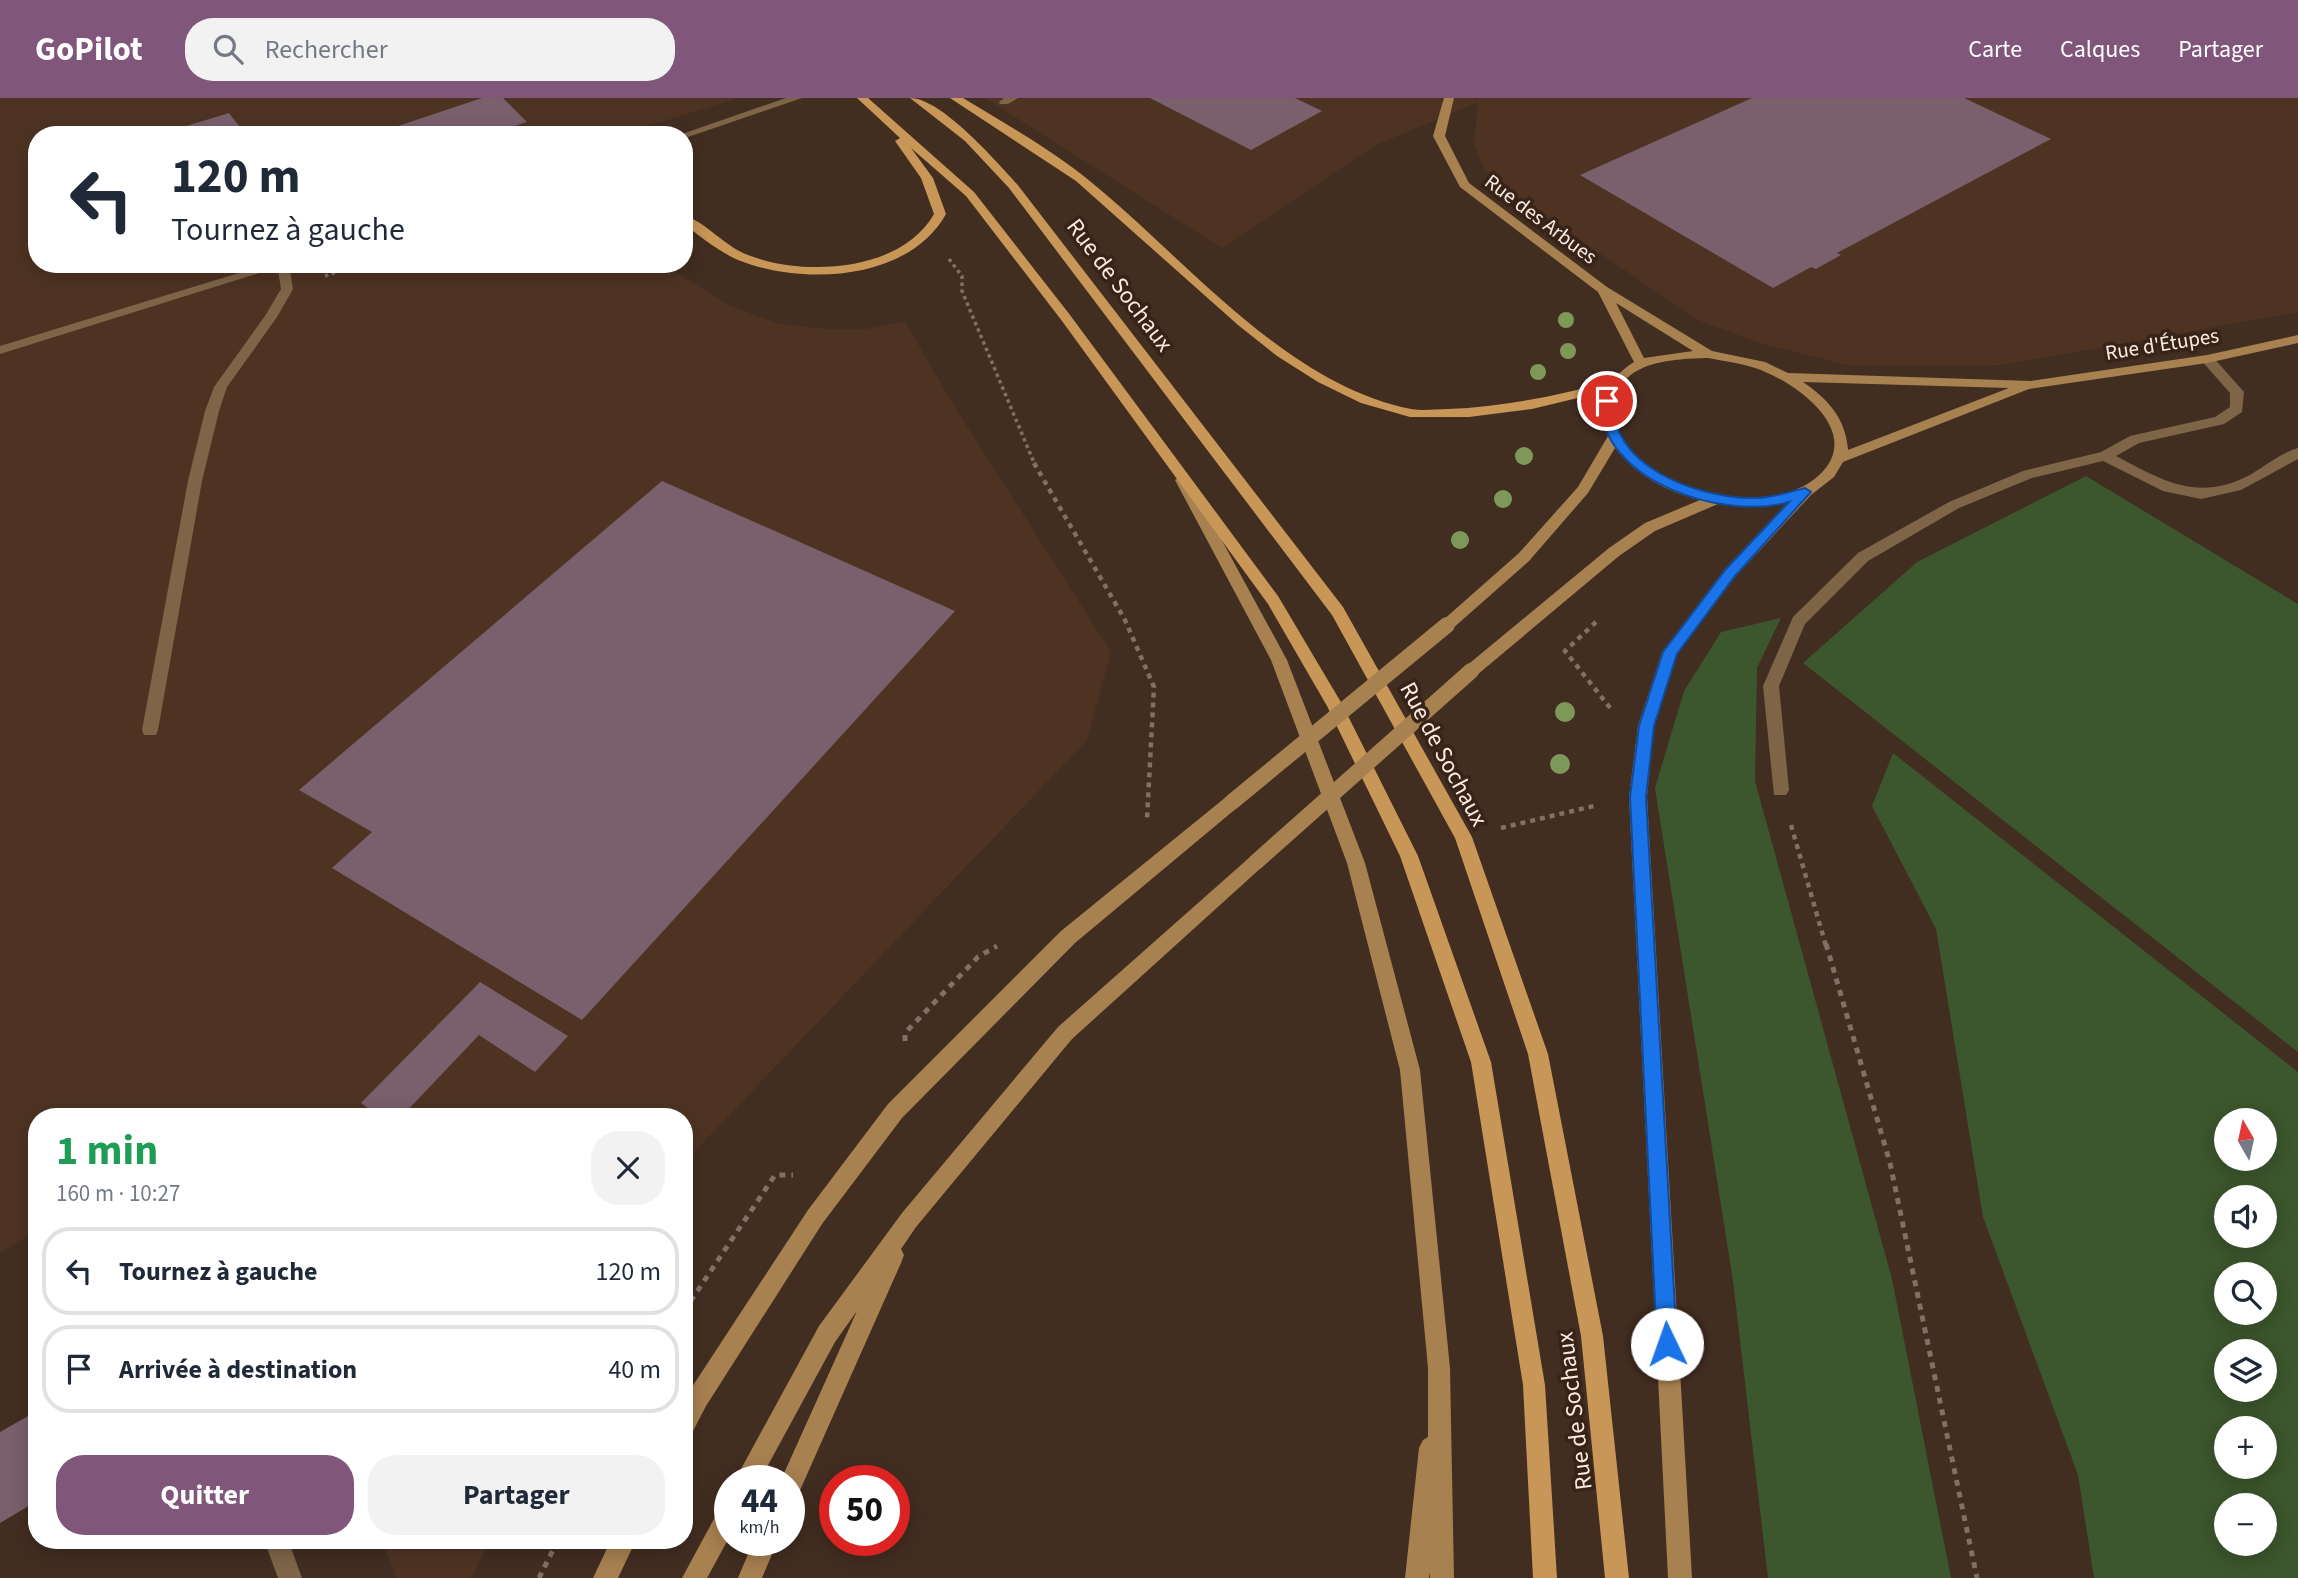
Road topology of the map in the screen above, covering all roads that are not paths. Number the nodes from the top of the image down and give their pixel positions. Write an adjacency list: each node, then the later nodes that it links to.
1 (797, 98): 7 (street)
2 (862, 98): 6 (main road, Rue de Sochaux)
3 (915, 98): 45 (main road, Rue de Sochaux)
4 (955, 98): 18 (main road)
5 (1449, 98): 11 (main road, Rue des Arbues)
6 (881, 112): 8 (main road); 24 (main road, Rue de Sochaux)
7 (693, 132)
8 (693, 225)
9 (252, 273): 13 (street)
10 (284, 273): 27 (street)
11 (1603, 290): 14 (main road, Rue des Arbues); 16 (main road, Rue des Arbues)
12 (2298, 339): 15 (main road, Rue d'Étupes)
13 (0, 350)
14 (1708, 354): 16 (main road); 17 (main road)
15 (2207, 359): 19 (main road, Rue d'Étupes); 22 (street)
16 (1641, 364): 18 (main road)
17 (1786, 377): 19 (main road, Rue d'Étupes); 23 (main road)
18 (1614, 385): 20 (main road)
19 (2031, 385): 23 (main road, Rue d'Étupes)
20 (1614, 437): 26 (main road); 31 (main road, bridge)
21 (2298, 453): 22 (street)
22 (2105, 456): 28 (street)
23 (1840, 458): 25 (main road)
24 (1172, 463): 30 (main road); 44 (main road, Rue de Sochaux)
25 (1805, 492): 26 (main road); 46 (main road)
26 (1716, 499): 29 (main road, bridge)
27 (150, 730)
28 (1780, 790)
29 (909, 1220): 32 (main road); 33 (main road)
30 (1439, 1368): 42 (main road); 43 (main road)
31 (693, 1408)
32 (755, 1465)
33 (800, 1465)
34 (714, 1541): 40 (main road)
35 (279, 1549): 38 (street)
36 (620, 1549): 39 (main road)
37 (759, 1556): 41 (main road)
38 (290, 1578)
39 (605, 1578)
40 (694, 1578)
41 (750, 1578)
42 (1417, 1578)
43 (1442, 1578)
44 (1545, 1578)
45 (1618, 1578)
46 (1680, 1578)

